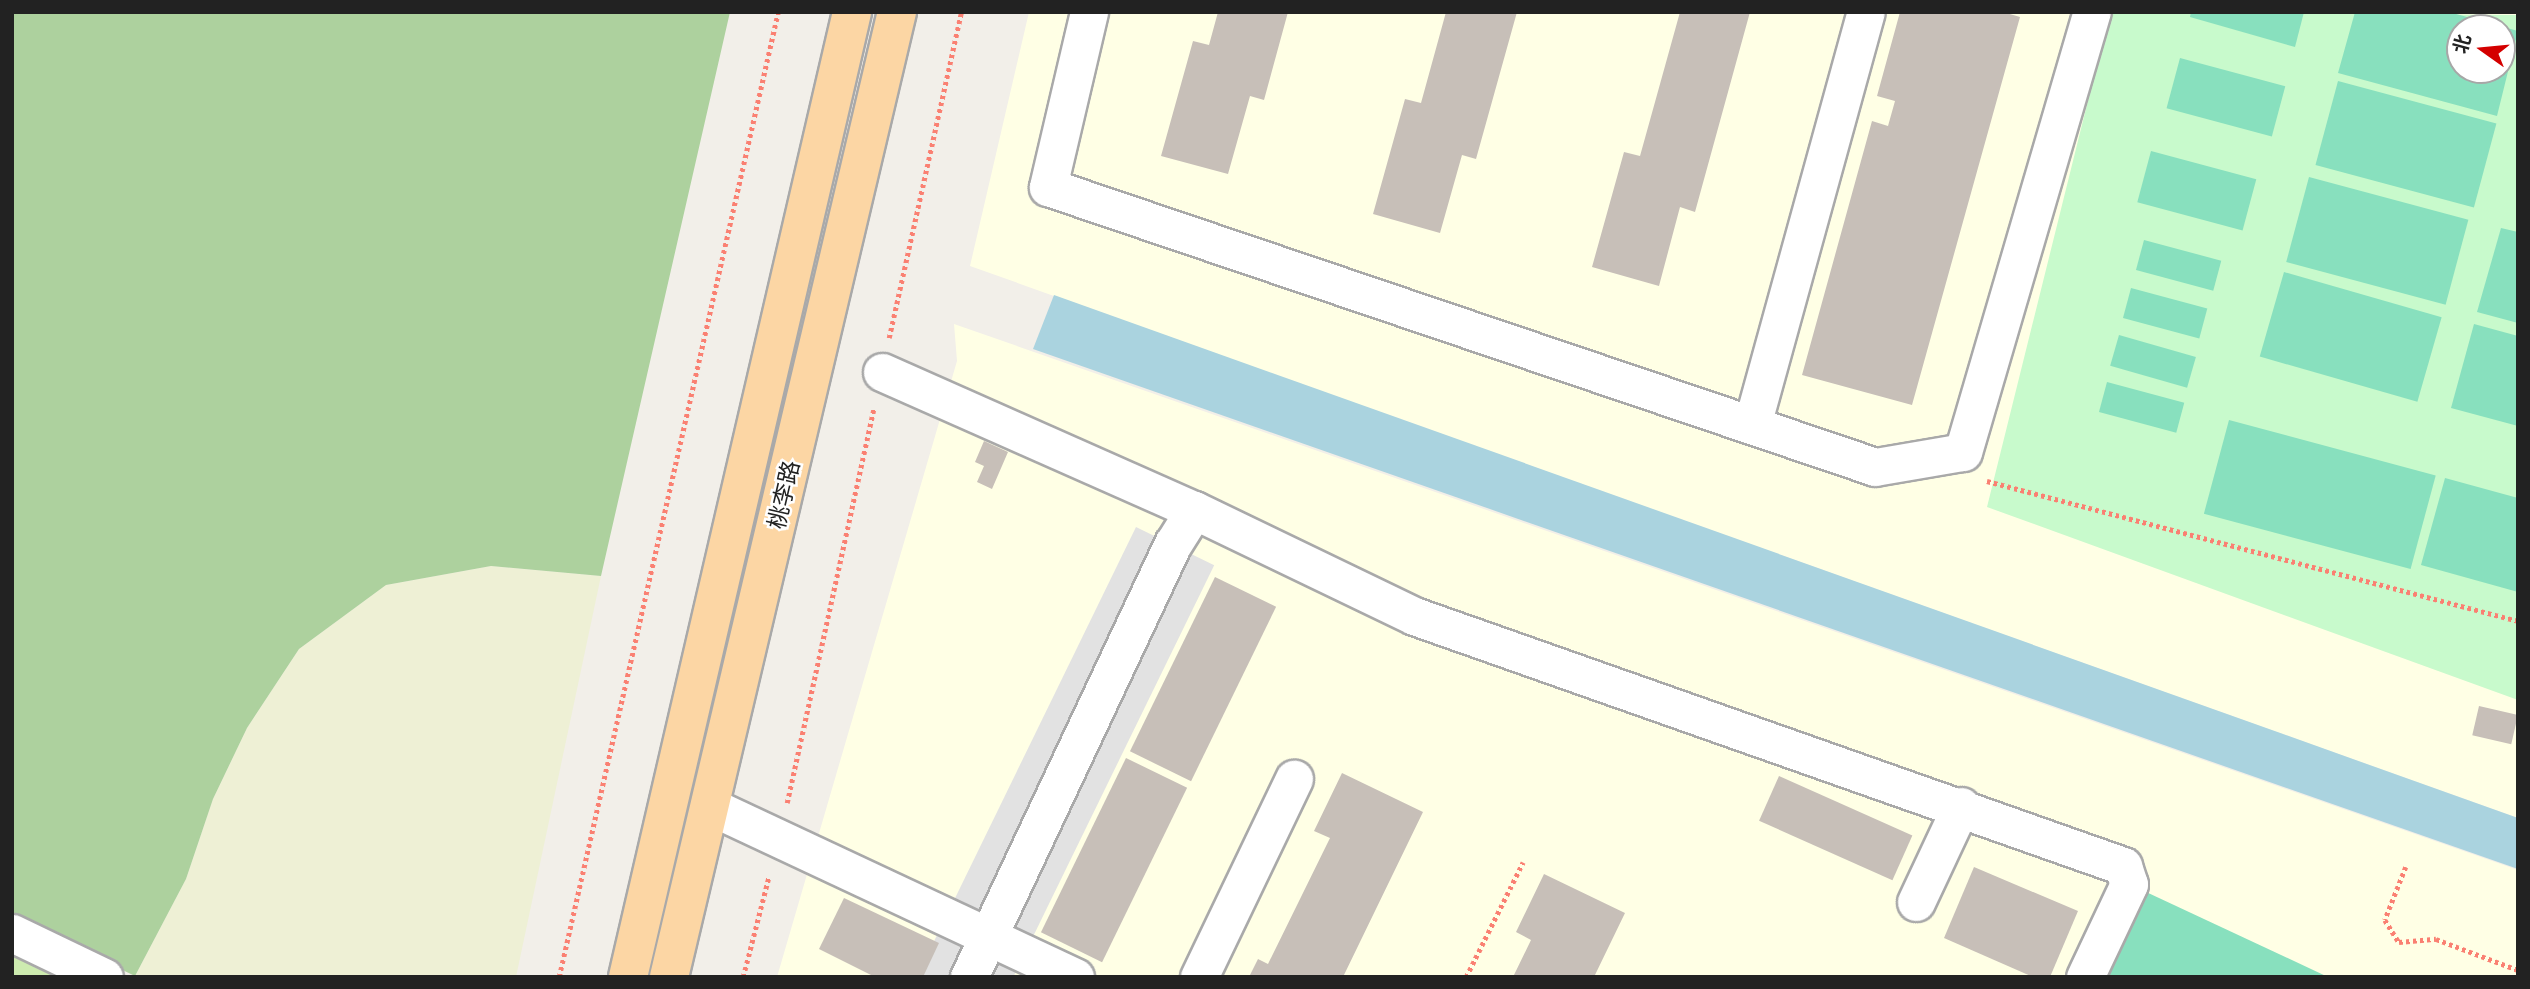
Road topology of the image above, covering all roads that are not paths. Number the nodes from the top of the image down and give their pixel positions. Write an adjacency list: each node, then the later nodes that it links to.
1 (852, 12): 16 (main road, 桃李路)
2 (897, 12): 11 (main road, 桃李路)
3 (1088, 12): 7 (lane)
4 (1866, 12): 7 (lane)
5 (2092, 12): 7 (lane)
6 (882, 372): 8 (lane)
7 (1752, 425)
8 (1194, 510): 10 (lane); 14 (lane)
9 (1294, 779): 20 (lane)
10 (1961, 806): 12 (lane); 21 (lane)
11 (712, 807): 14 (lane); 17 (main road, 桃李路)
12 (1916, 902)
13 (12, 933): 15 (lane)
14 (988, 936): 18 (lane); 19 (lane)
15 (104, 977)
16 (628, 977)
17 (669, 977)
18 (969, 977)
19 (1075, 977)
20 (1199, 977)
21 (2085, 977)

